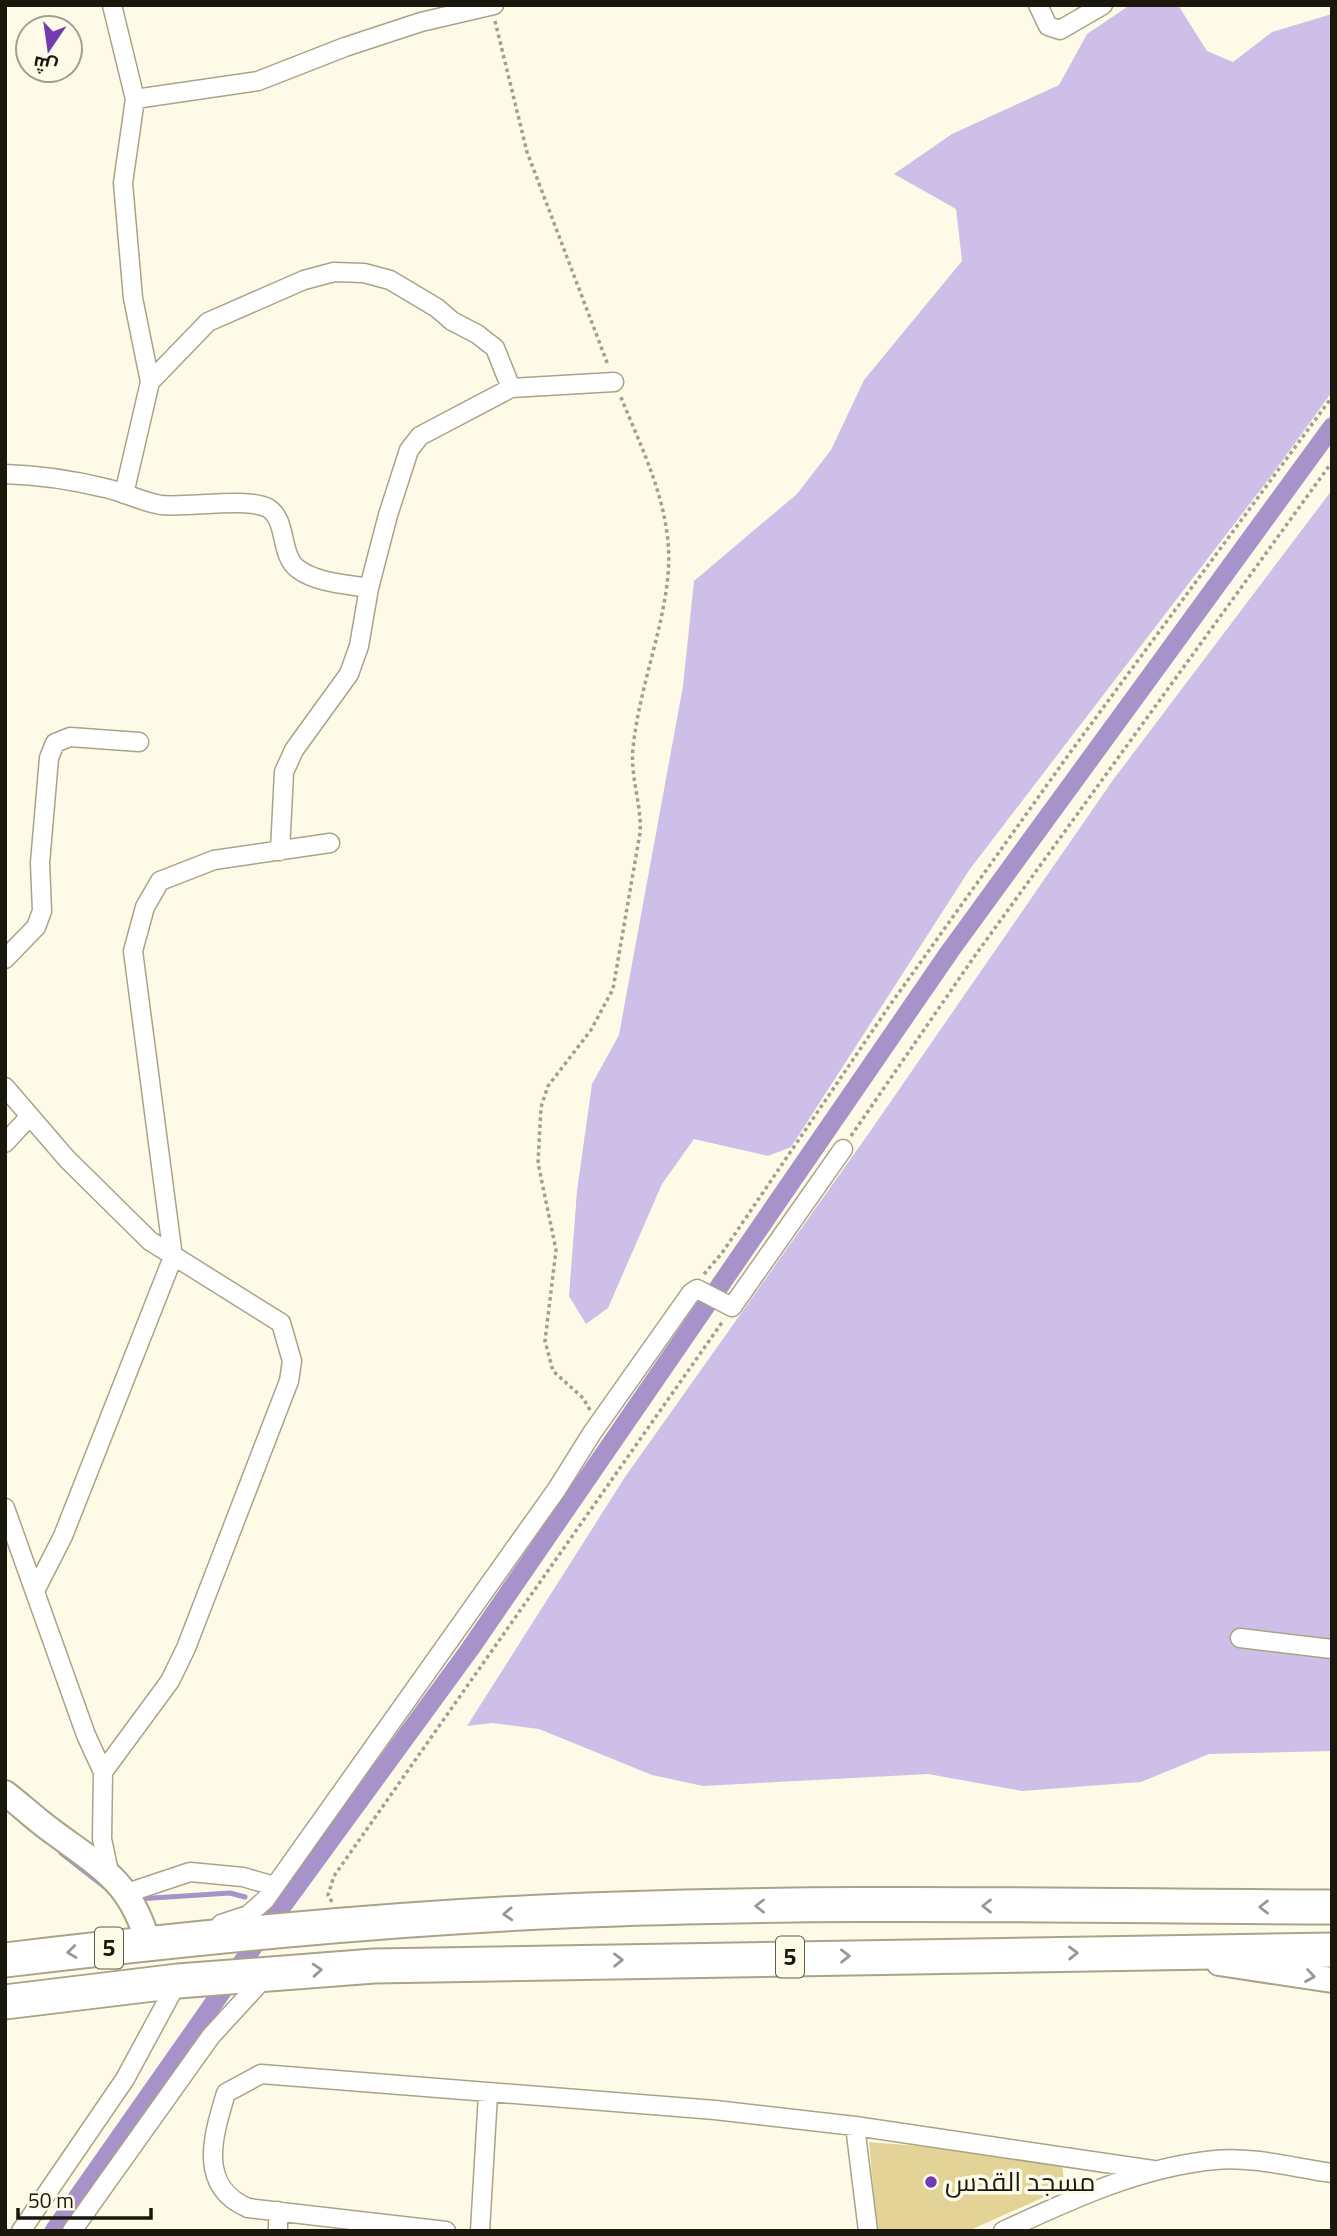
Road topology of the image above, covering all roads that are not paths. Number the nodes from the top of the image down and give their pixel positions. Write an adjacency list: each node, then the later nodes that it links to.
1 (112, 5): 5 (street)
2 (494, 5): 5 (street)
3 (1038, 5): 4 (street)
4 (1104, 5)
5 (135, 99): 6 (street)
6 (149, 382): 8 (street); 10 (street)
7 (614, 382): 8 (street)
8 (511, 388): 11 (street)
9 (5, 474): 10 (street)
10 (124, 494): 11 (street)
11 (369, 588): 14 (street)
12 (139, 742): 15 (street)
13 (330, 843): 14 (street)
14 (280, 851): 20 (street)
15 (5, 959)
16 (5, 1087): 17 (street)
17 (29, 1117): 18 (street); 20 (street)
18 (5, 1143)
19 (842, 1149): 28 (street)
20 (173, 1257): 22 (street); 25 (street)
21 (5, 1508): 22 (street)
22 (35, 1591): 25 (street)
23 (1240, 1638): 24 (street)
24 (1332, 1649)
25 (103, 1772): 27 (street)
26 (5, 1793): 27 (street)
27 (109, 1872): 31 (street)
28 (274, 1886): 31 (street); 31 (street)
29 (1332, 1908): 30 (highway, 5, one-way to 30)
30 (563, 1911): 31 (highway, 5, one-way to 31); 35 (highway)
31 (139, 1920): 34 (highway, 5, one-way to 34)
32 (1332, 1950): 33 (highway, 5)
33 (1170, 1952): 35 (highway, 5, one-way to 33); 38 (street, one-way to 38)
34 (5, 1960)
35 (566, 1961): 36 (highway, 5, one-way to 35)
36 (259, 1974): 37 (highway, 5); 46 (street)
37 (190, 1980): 39 (highway, 5); 45 (street)
38 (1332, 1980)
39 (5, 2002)
40 (488, 2094): 41 (street); 44 (street); 49 (street)
41 (855, 2126): 42 (street); 50 (street)
42 (1164, 2171): 43 (street); 51 (street)
43 (1332, 2173)
44 (278, 2211): 47 (street); 48 (street)
45 (21, 2231)
46 (72, 2231)
47 (278, 2231)
48 (446, 2231)
49 (480, 2231)
50 (868, 2231)
51 (1003, 2231)

